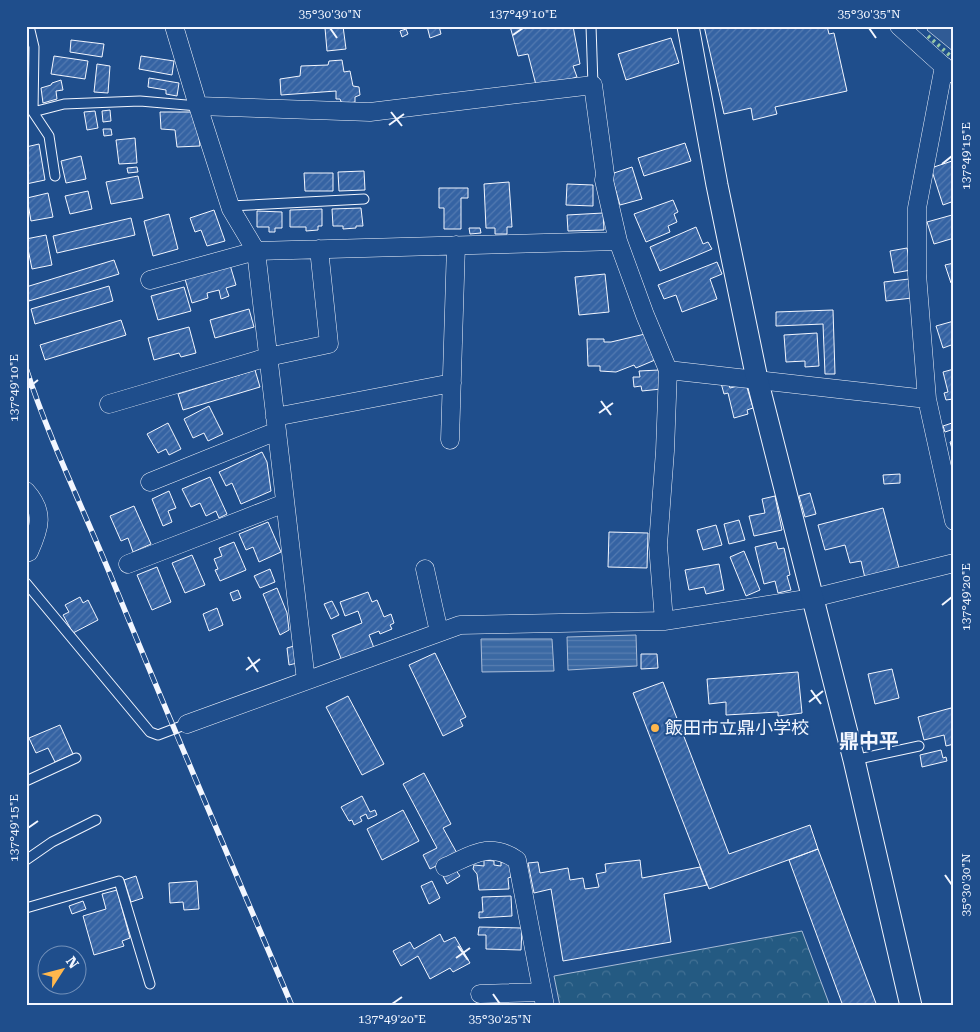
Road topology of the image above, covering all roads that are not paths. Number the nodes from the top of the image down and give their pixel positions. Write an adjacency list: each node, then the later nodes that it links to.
1 (29, 26): 9 (lane)
2 (174, 26): 8 (street)
3 (591, 26): 7 (lane)
4 (688, 26): 20 (street)
5 (899, 26): 6 (street)
6 (949, 70): 22 (street)
7 (594, 86): 8 (street); 13 (street)
8 (198, 106): 9 (lane); 12 (street)
9 (33, 112): 10 (lane)
10 (55, 176)
11 (364, 199): 12 (lane)
12 (230, 206): 16 (street)
13 (618, 241): 14 (street); 19 (street)
14 (456, 245): 15 (street); 21 (street)
15 (319, 249): 16 (street); 18 (street)
16 (256, 251): 17 (street); 18 (street)
17 (150, 280)
18 (268, 357): 23 (street); 24 (street)
19 (668, 370): 20 (street); 36 (street)
20 (757, 379): 22 (street); 35 (street)
21 (452, 384): 24 (street); 25 (street)
22 (926, 399): 29 (street)
23 (109, 404)
24 (276, 424): 26 (street); 28 (street)
25 (450, 440)
26 (150, 482)
27 (26, 491): 30 (street)
28 (285, 503): 32 (street); 38 (street)
29 (954, 521)
30 (26, 553)
31 (954, 563): 35 (street)
32 (128, 564)
33 (425, 569): 37 (street)
34 (26, 583): 39 (lane)
35 (813, 598): 36 (street); 42 (street)
36 (664, 621): 37 (street)
37 (439, 632): 38 (street)
38 (306, 681): 39 (street)
39 (187, 724)
40 (919, 746): 42 (lane)
41 (76, 758): 43 (lane)
42 (854, 760): 51 (street)
43 (26, 781)
44 (96, 820): 45 (lane)
45 (26, 860)
46 (445, 867): 50 (street)
47 (26, 908): 48 (lane)
48 (150, 984)
49 (480, 994): 50 (street)
50 (544, 999)
51 (911, 1006)

